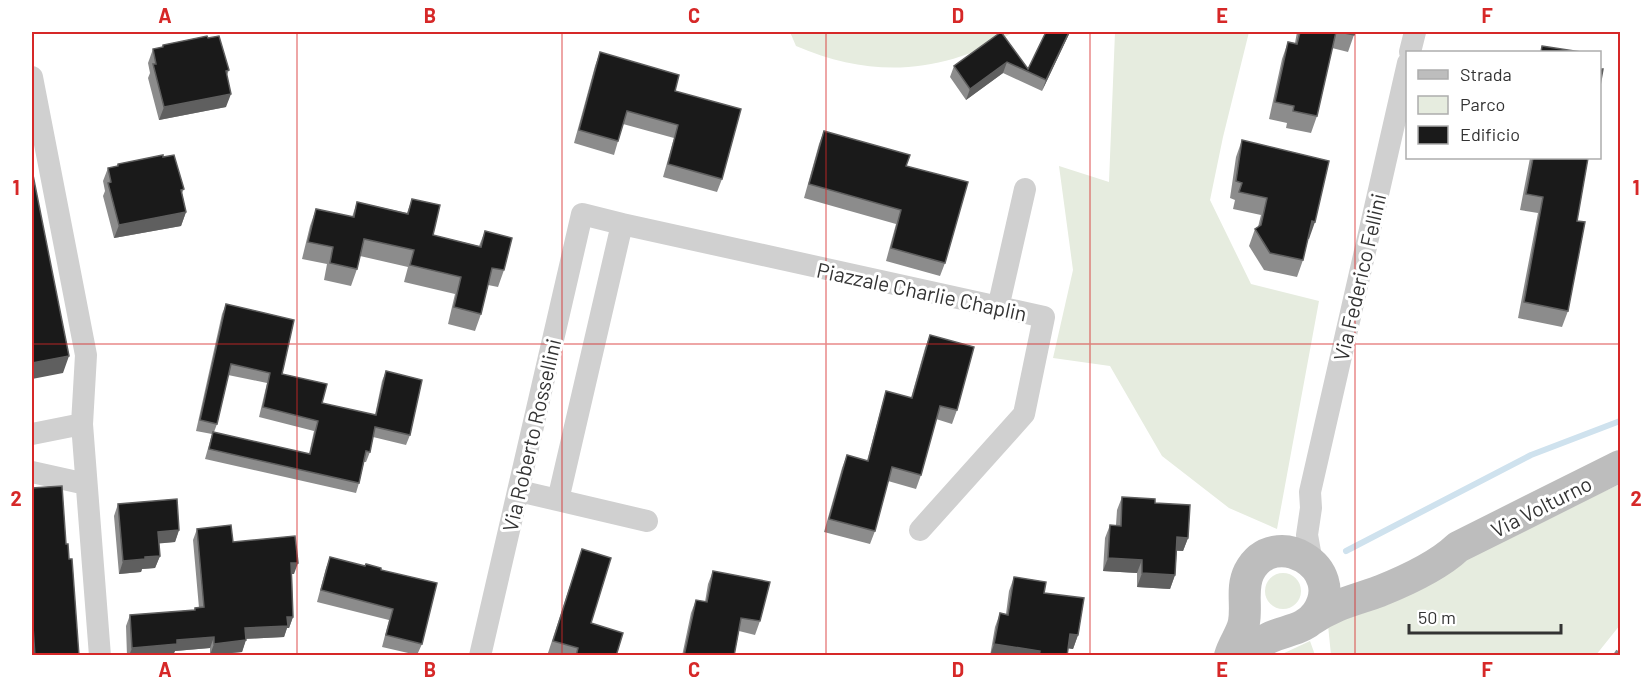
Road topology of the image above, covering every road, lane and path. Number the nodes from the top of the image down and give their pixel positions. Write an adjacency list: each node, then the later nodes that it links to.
1 (1415, 32): 2 (street)
2 (1410, 51)
3 (1406, 67): 15 (street, Via Federico Fellini)
4 (32, 77): 9 (street)
5 (1025, 189): 8 (street)
6 (582, 214): 7 (street, Piazzale Charlie Chaplin); 14 (street, Via Roberto Rossellini)
7 (622, 224): 8 (street, Piazzale Charlie Chaplin); 16 (street)
8 (998, 308): 18 (street, Piazzale Charlie Chaplin)
9 (82, 424): 10 (street); 13 (street)
10 (32, 434)
11 (1620, 466): 19 (street, Via Volturno)
12 (32, 472): 13 (street)
13 (86, 484): 24 (street)
14 (519, 491): 16 (street); 25 (street, Via Roberto Rossellini)
15 (1310, 492): 20 (street, Via Federico Fellini); 21 (street, Via Federico Fellini)
16 (558, 500): 17 (street)
17 (647, 521)
18 (920, 530)
19 (1461, 546): 21 (street, Via Volturno); 23 (street, Via Volturno)
20 (1267, 555): 21 (street, Via Volturno); 22 (street)
21 (1313, 564): 23 (street)
22 (1245, 601): 23 (street); 26 (street)
23 (1303, 624): 27 (street, Via Volturno)
24 (99, 656)
25 (480, 656)
26 (1230, 656)
27 (1242, 656)

